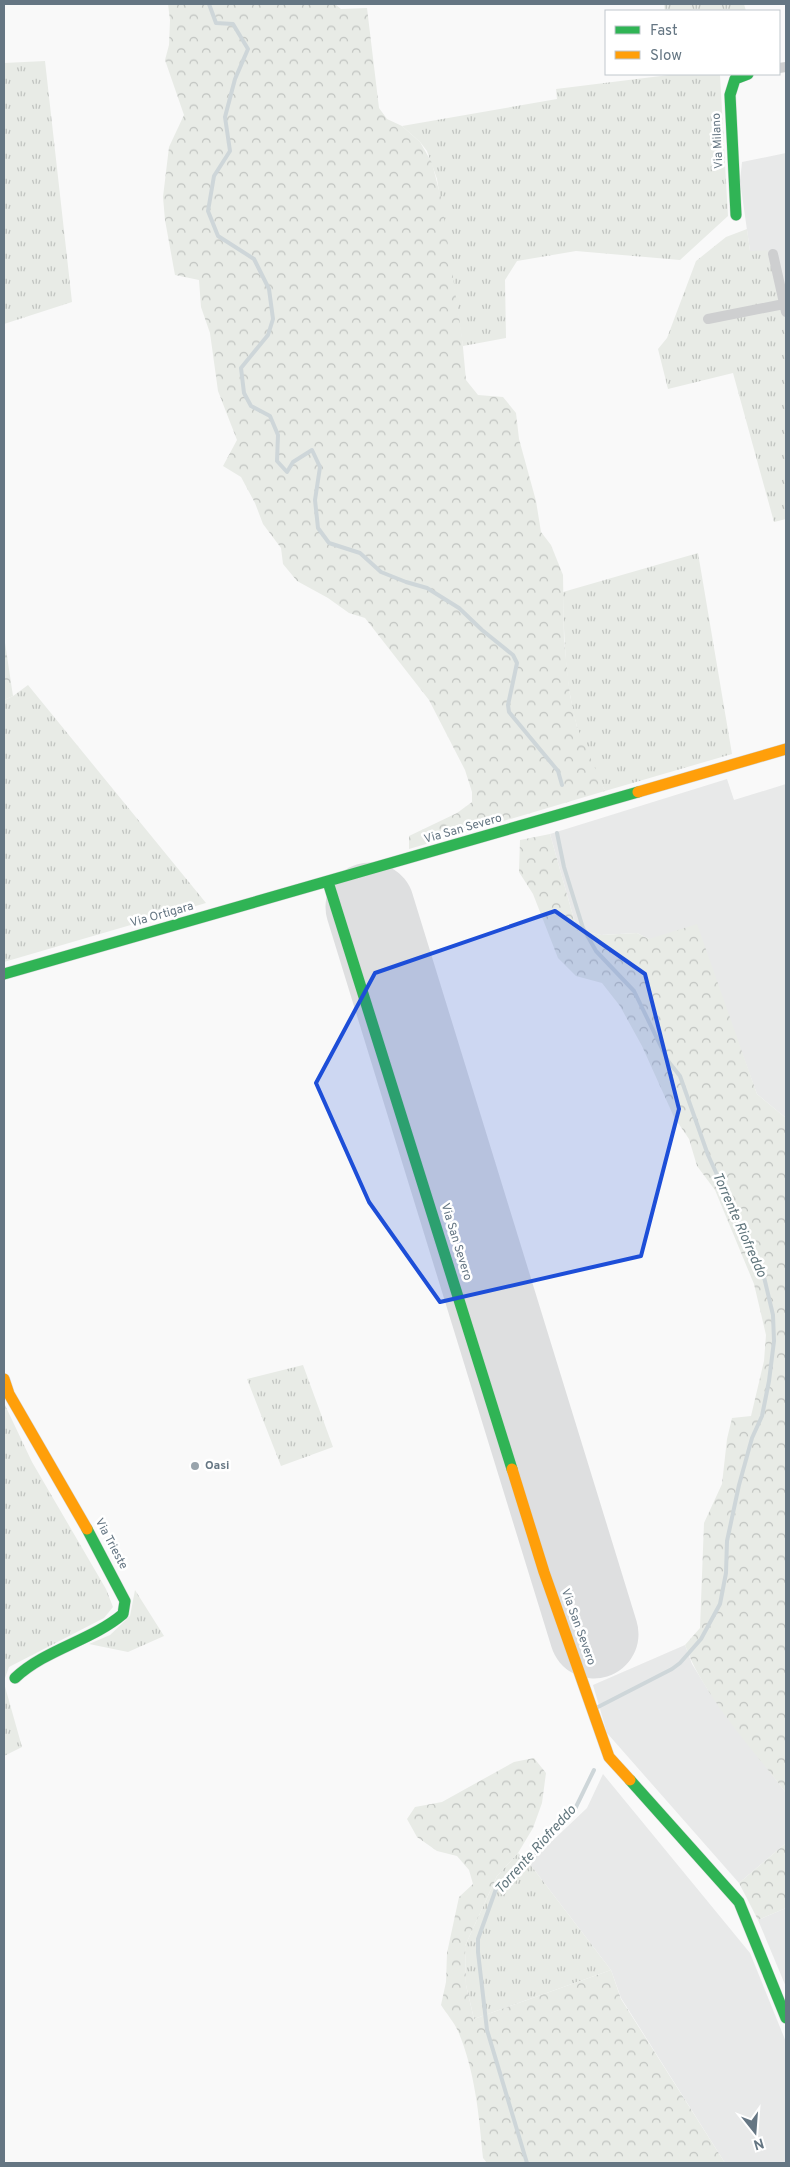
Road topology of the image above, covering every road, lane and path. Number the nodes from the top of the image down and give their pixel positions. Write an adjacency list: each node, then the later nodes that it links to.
1 (746, 75): 2 (street, Via Milano)
2 (736, 216)
3 (773, 254): 4 (street)
4 (785, 308): 5 (street)
5 (708, 319)
6 (786, 749): 7 (street, Via San Severo)
7 (328, 882): 8 (street, Via Ortigara); 11 (street, Via San Severo)
8 (4, 974)
9 (4, 1379): 10 (street, Via Trieste)
10 (15, 1678)
11 (786, 2018)

